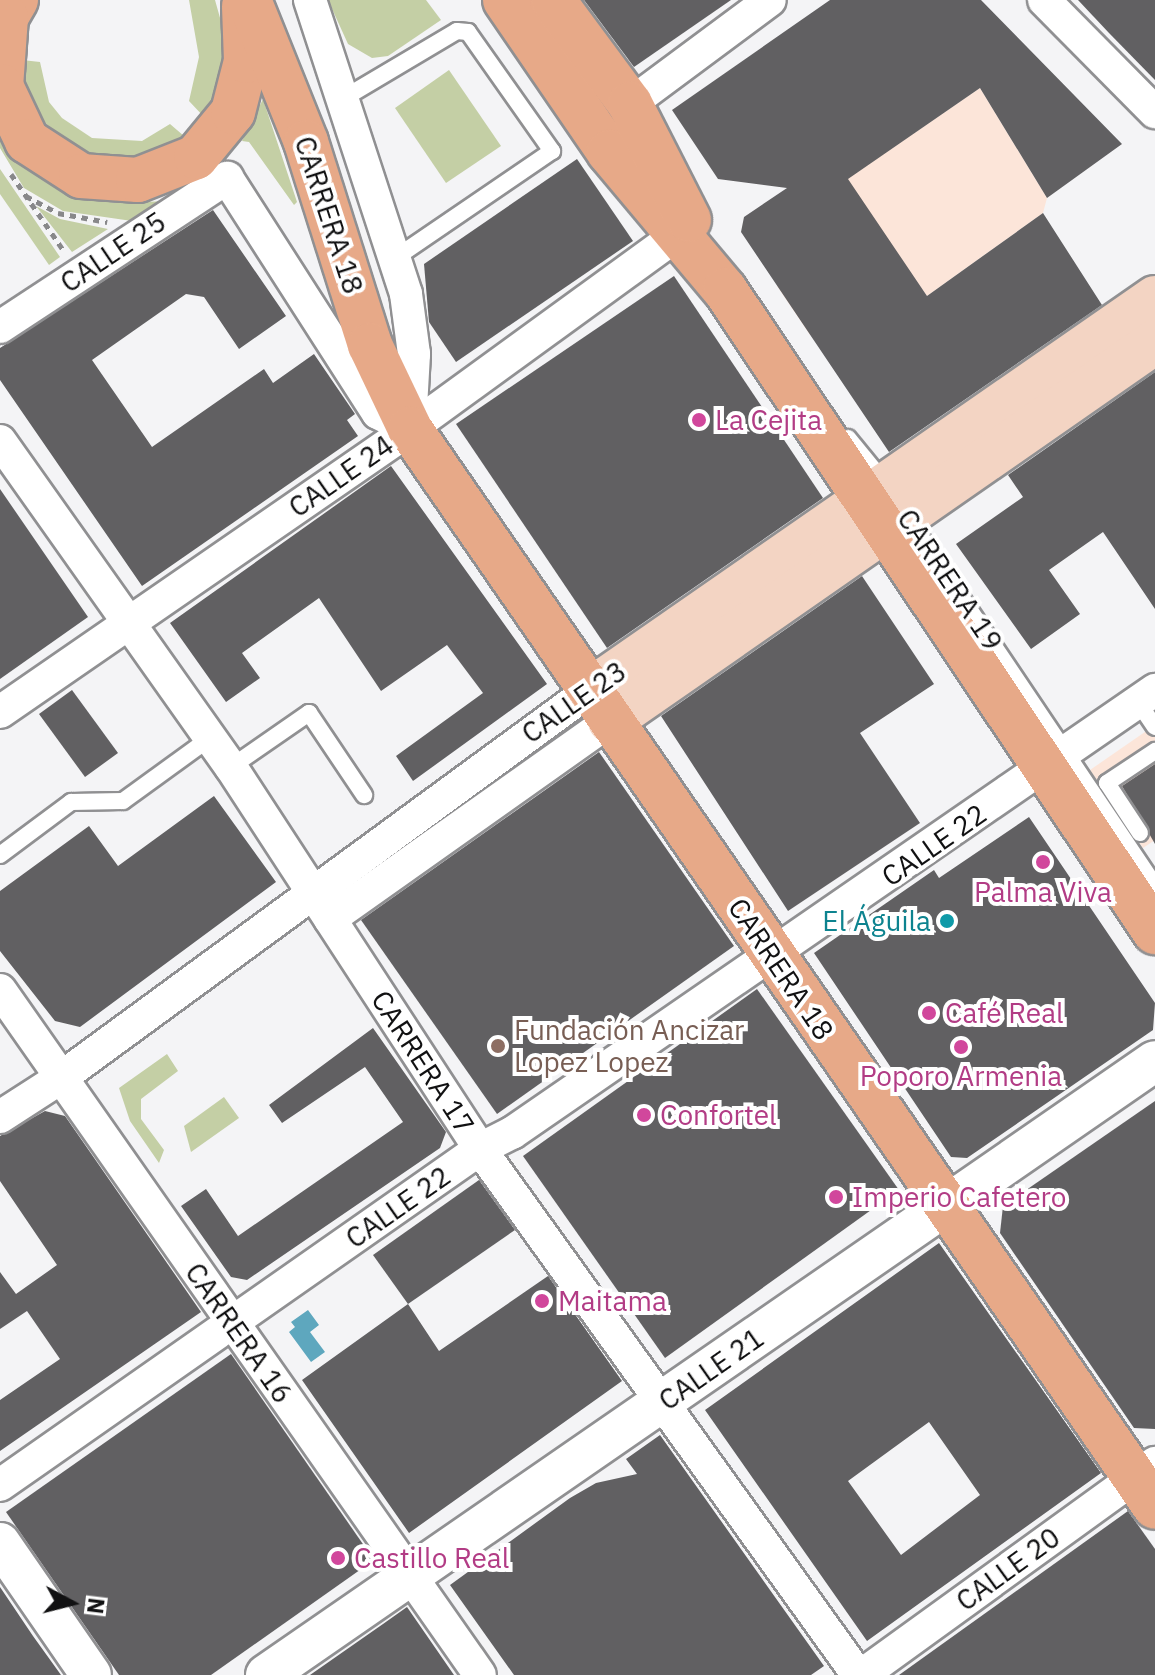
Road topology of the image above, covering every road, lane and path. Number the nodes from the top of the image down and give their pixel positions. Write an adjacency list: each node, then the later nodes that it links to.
1 (16, 0): 8 (main road)
2 (247, 0): 8 (main road); 22 (main road, CARRERA 18)
3 (310, 0): 9 (street, CARRERA 18)
4 (505, 0): 16 (main road, CARRERA 19)
5 (553, 0): 10 (main road)
6 (770, 0): 10 (street)
7 (1044, 0): 11 (street)
8 (1, 86)
9 (344, 98): 17 (street, CARRERA 18); 17 (lane)
10 (630, 104): 19 (main road)
11 (1155, 112)
12 (8, 169): 14 (path)
13 (227, 178): 15 (street, CALLE 25); 22 (street, CARRERA 18)
14 (25, 196): 15 (path); 18 (path)
15 (147, 228): 18 (street, CALLE 25)
16 (678, 234): 19 (main road, CARRERA 19); 22 (street, CALLE 24)
17 (395, 258): 22 (street, CARRERA 18)
18 (80, 273): 21 (street, CALLE 25)
19 (725, 290): 24 (main road, CARRERA 19)
20 (1149, 325): 24 (main road, CALLE 23)
21 (0, 327)
22 (410, 429): 25 (street, CALLE 24); 26 (main road, CARRERA 18)
23 (0, 441): 25 (street, CARRERA 17)
24 (886, 508): 26 (main road, CALLE 23); 31 (main road, CARRERA 19)
25 (128, 623): 28 (street, CALLE 24); 29 (street, CARRERA 17)
26 (600, 706): 38 (street, CALLE 23); 39 (street, CALLE 23); 41 (main road, CARRERA 18)
27 (1149, 706): 31 (street, CALLE 22)
28 (0, 712)
29 (210, 738): 32 (street, CARRERA 17); 36 (lane)
30 (1155, 751): 35 (lane)
31 (1054, 760): 35 (lane); 40 (main road, CARRERA 19); 41 (street, CALLE 22)
32 (231, 767): 33 (lane); 38 (street, CARRERA 17)
33 (364, 795)
34 (1155, 822): 35 (lane)
35 (1133, 838): 37 (lane)
36 (0, 855)
37 (1155, 885)
38 (312, 891): 39 (street, CARRERA 17); 44 (street, CALLE 23)
39 (330, 919): 46 (street, CARRERA 17)
40 (1155, 932)
41 (772, 957): 46 (street, CALLE 22); 47 (main road, CARRERA 18)
42 (0, 990): 44 (street, CARRERA 16)
43 (1155, 1061): 47 (street, CALLE 21)
44 (62, 1077): 45 (street, CALLE 23); 48 (street, CARRERA 16)
45 (0, 1117)
46 (480, 1149): 48 (street, CALLE 22); 49 (street, CARRERA 17)
47 (944, 1207): 49 (street, CALLE 21); 50 (main road, CARRERA 18)
48 (231, 1323): 51 (street, CALLE 22); 53 (street, CARRERA 16)
49 (664, 1402): 53 (street, CALLE 21); 57 (street, CARRERA 17)
50 (1148, 1483): 57 (street, CALLE 20)
51 (0, 1485)
52 (0, 1543): 54 (street)
53 (410, 1575): 55 (street, CALLE 21); 56 (street, CARRERA 16)
54 (91, 1675)
55 (266, 1675)
56 (480, 1675)
57 (860, 1675)

